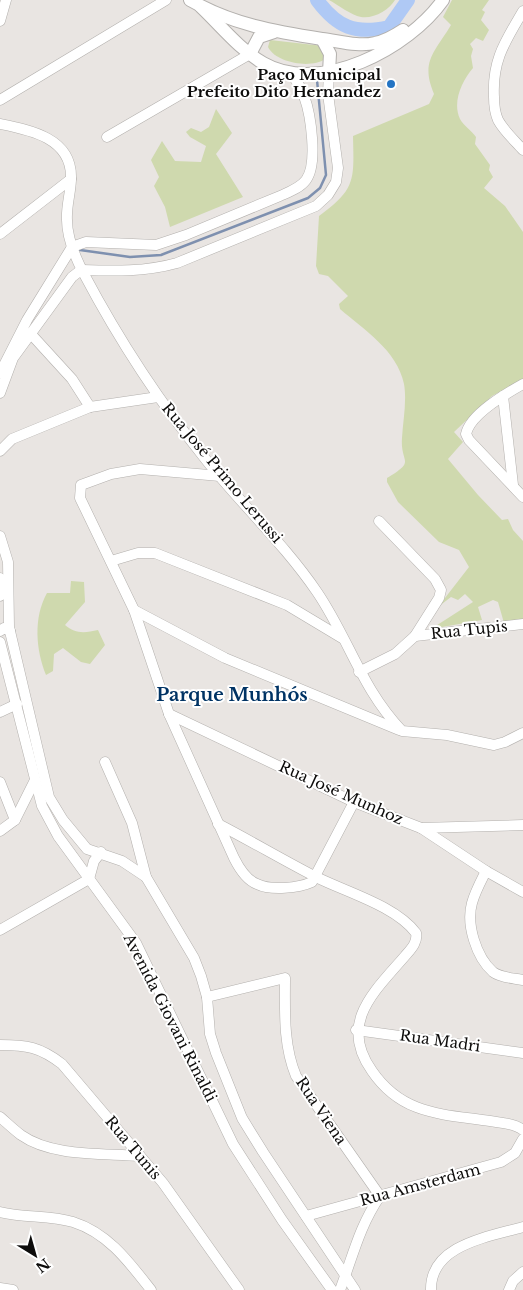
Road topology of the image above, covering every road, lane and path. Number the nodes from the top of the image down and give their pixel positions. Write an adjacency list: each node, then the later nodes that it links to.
1 (6, 0): 6 (street)
2 (166, 0): 12 (street)
3 (441, 0): 8 (main road); 11 (main road)
4 (196, 3): 7 (main road); 9 (main road)
5 (523, 12): 15 (street)
6 (0, 21)
7 (274, 32): 8 (main road); 9 (main road)
8 (322, 39): 11 (main road)
9 (250, 54): 10 (main road); 14 (street)
10 (291, 72): 11 (main road); 18 (street)
11 (329, 72): 19 (street)
12 (0, 100)
13 (0, 124): 16 (street, Rua José Primo Lerussi)
14 (107, 137)
15 (523, 150)
16 (71, 179): 17 (street); 18 (street, Rua José Primo Lerussi)
17 (0, 234)
18 (72, 247): 19 (street, Rua José Primo Lerussi); 21 (street)
19 (81, 270): 20 (street); 25 (street, Rua José Primo Lerussi)
20 (30, 333): 23 (street); 26 (street)
21 (0, 373)
22 (523, 384): 24 (street)
23 (0, 394)
24 (503, 396): 29 (street); 29 (street)
25 (158, 397): 26 (street); 28 (street, Rua José Primo Lerussi)
26 (90, 407): 27 (street)
27 (0, 452)
28 (220, 476): 33 (street); 40 (street, Rua José Primo Lerussi)
29 (513, 485): 30 (street)
30 (523, 497)
31 (380, 521): 39 (street)
32 (0, 536): 38 (street, Avenida Giovani Rinaldi)
33 (111, 561): 36 (street); 40 (street)
34 (0, 578): 35 (street)
35 (0, 596)
36 (134, 610): 46 (street); 47 (street)
37 (523, 624): 39 (street, Rua Tupis)
38 (5, 631): 42 (street, Avenida Giovani Rinaldi)
39 (414, 636): 43 (street)
40 (343, 638): 43 (street, Rua José Primo Lerussi)
41 (2, 647): 42 (street, Avenida Giovani Rinaldi); 44 (street, Avenida Giovani Rinaldi)
42 (14, 652): 58 (street, Avenida Giovani Rinaldi)
43 (360, 672): 47 (street, Rua José Primo Lerussi)
44 (17, 704): 45 (street); 50 (street, Avenida Giovani Rinaldi)
45 (0, 712)
46 (169, 714): 52 (street, Rua José Munhoz); 54 (street)
47 (402, 731): 48 (street)
48 (523, 733)
49 (105, 762): 61 (street)
50 (35, 780): 53 (street); 62 (street, Avenida Giovani Rinaldi)
51 (0, 782): 53 (street)
52 (354, 802): 56 (street, Rua José Munhoz); 60 (street)
53 (15, 820): 57 (street)
54 (218, 824): 60 (street); 60 (street)
55 (523, 826): 56 (street, Rua José Munhoz)
56 (421, 828): 59 (street)
57 (0, 831)
58 (101, 852): 61 (street, Avenida Giovani Rinaldi); 62 (street)
59 (486, 871): 63 (street); 65 (street)
60 (316, 877): 67 (street)
61 (146, 878): 66 (street, Avenida Giovani Rinaldi)
62 (89, 879): 64 (street); 84 (street, Avenida Giovani Rinaldi)
63 (523, 892)
64 (0, 930)
65 (523, 980)
66 (207, 997): 74 (street, Rua Viena); 76 (street, Avenida Giovani Rinaldi)
67 (356, 1030): 69 (street, Rua Madri); 71 (street)
68 (0, 1045): 73 (street, Rua Tunis)
69 (523, 1053)
70 (0, 1117): 73 (street)
71 (523, 1130)
72 (523, 1139): 74 (street, Rua Amsterdam)
73 (140, 1156): 83 (street, Rua Tunis)
74 (380, 1196): 76 (street, Rua Amsterdam); 79 (street)
75 (0, 1212): 82 (street)
76 (306, 1216): 79 (street, Avenida Giovani Rinaldi)
77 (523, 1228): 87 (street)
78 (523, 1272): 88 (street)
79 (346, 1276): 85 (street); 86 (street, Avenida Giovani Rinaldi)
80 (0, 1288): 81 (street)
81 (14, 1290)
82 (151, 1290)
83 (239, 1290)
84 (332, 1290)
85 (340, 1290)
86 (356, 1290)
87 (431, 1290)
88 (509, 1290)

